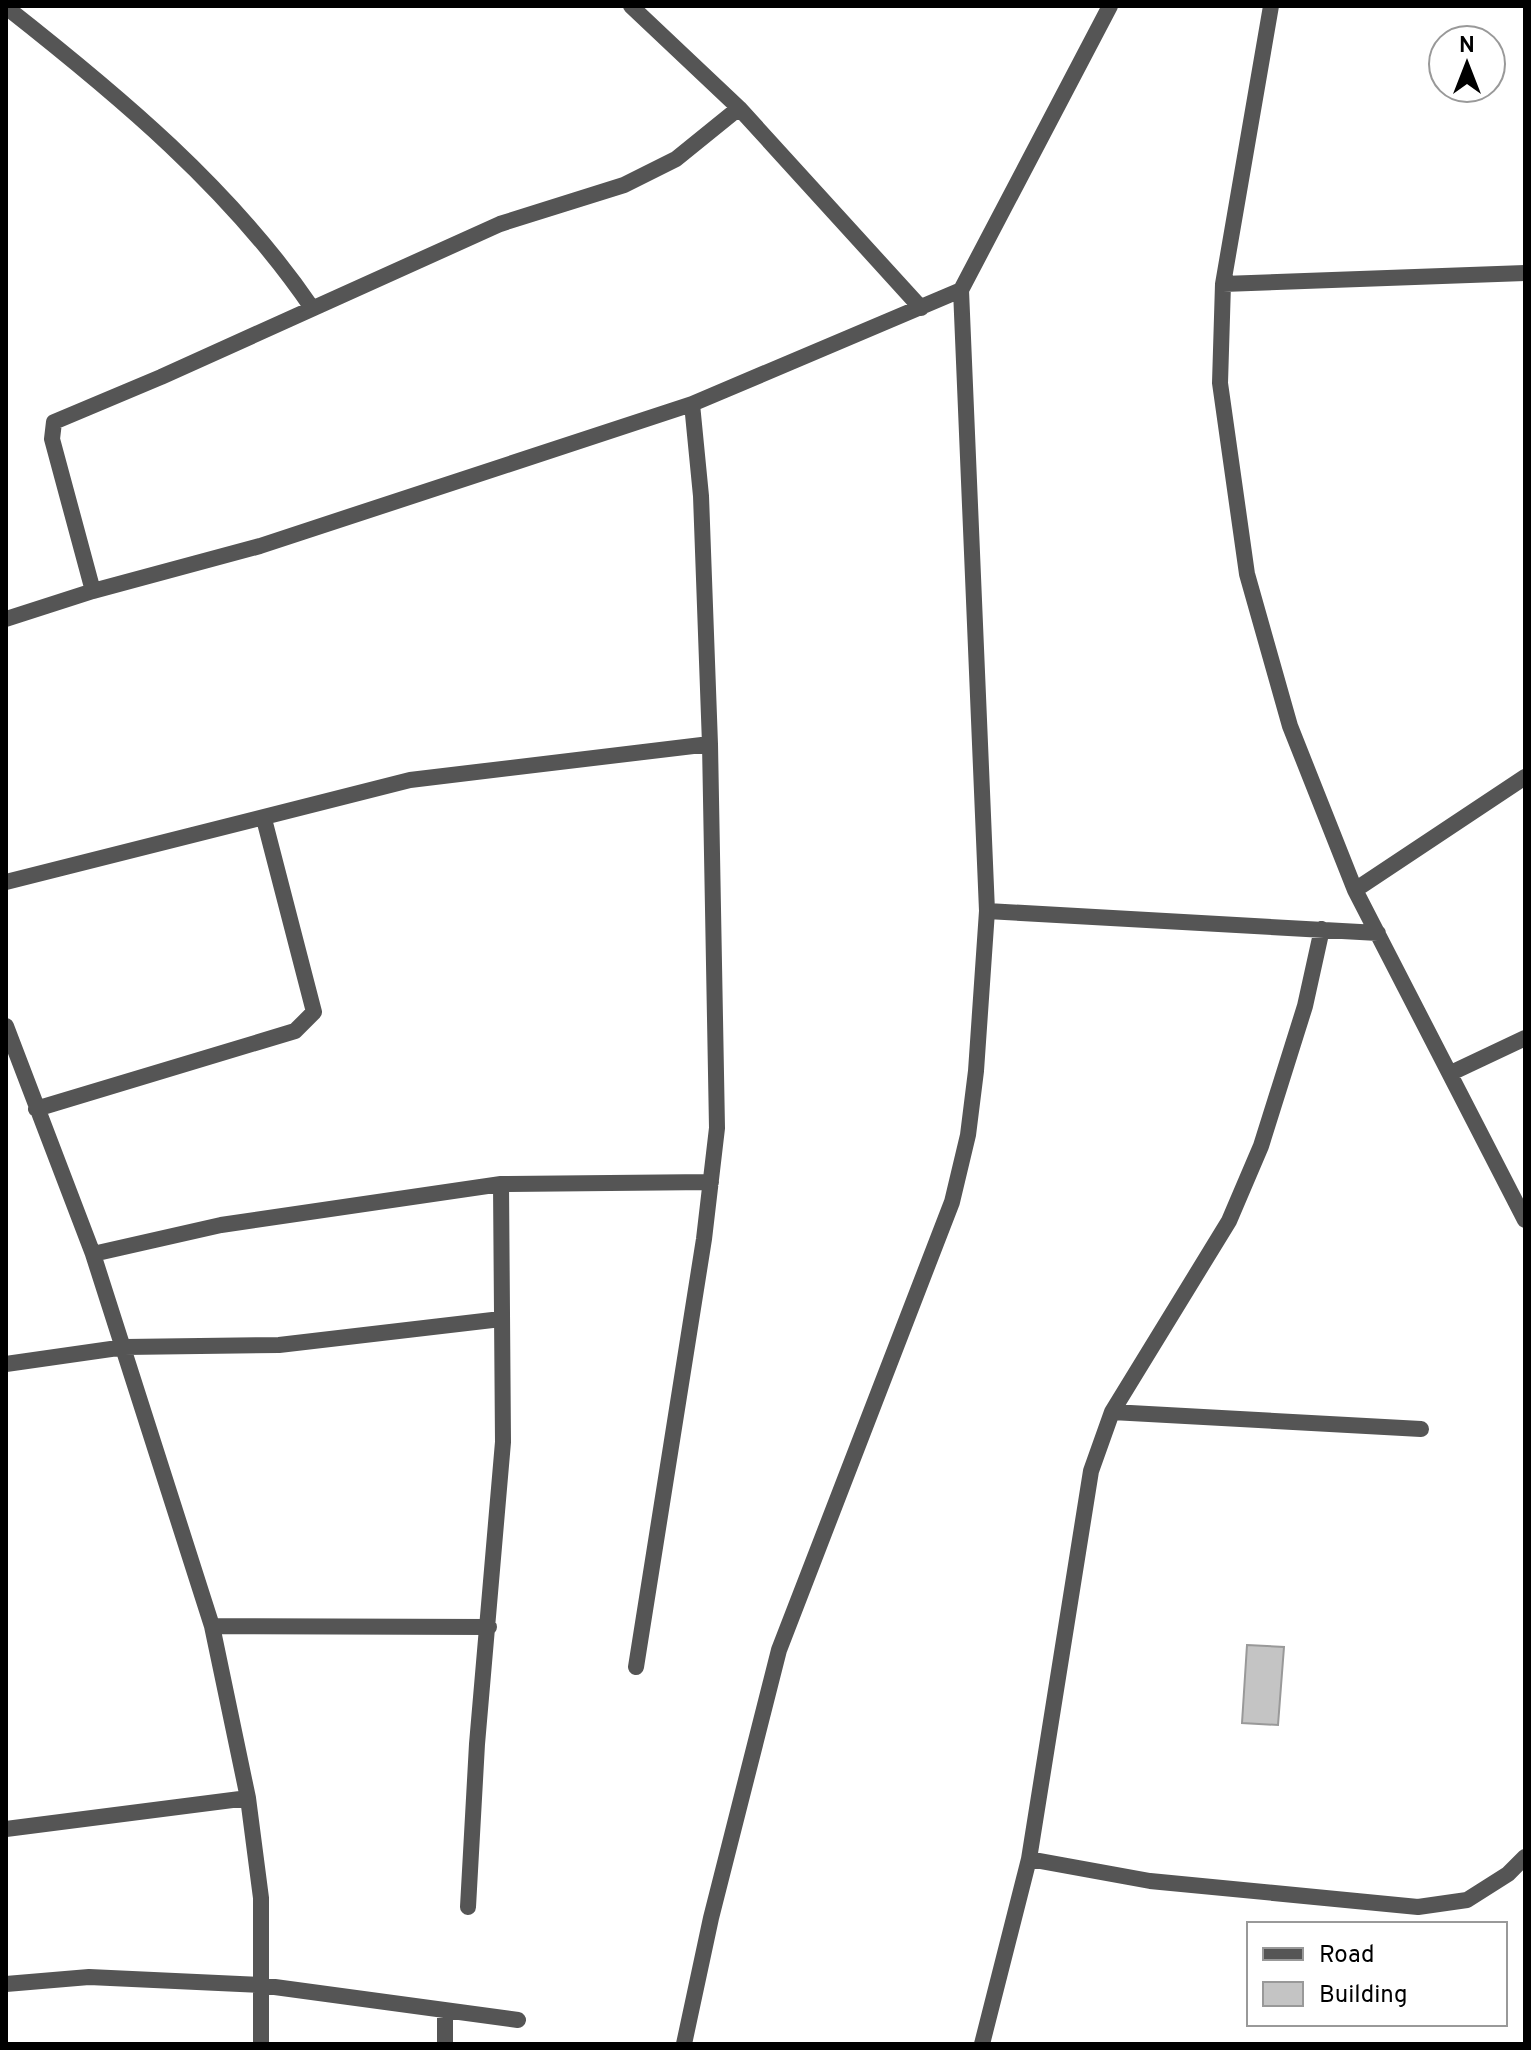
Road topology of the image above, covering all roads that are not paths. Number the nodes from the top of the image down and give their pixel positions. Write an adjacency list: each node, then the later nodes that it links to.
1 (631, 6): 5 (street)
2 (1110, 6): 8 (street)
3 (1271, 6): 7 (street)
4 (6, 7): 9 (street)
5 (739, 108): 9 (street); 10 (street)
6 (1525, 273): 7 (street)
7 (1223, 284): 18 (street)
8 (961, 290): 10 (street); 19 (street)
9 (312, 308): 12 (street)
10 (921, 308): 11 (street)
11 (692, 404): 12 (street); 14 (street)
12 (93, 591): 13 (street)
13 (6, 619)
14 (710, 744): 16 (street); 26 (street)
15 (1525, 777): 18 (street)
16 (264, 819): 17 (street); 25 (street)
17 (6, 882)
18 (1355, 890): 21 (street)
19 (987, 911): 20 (street); 49 (street)
20 (1322, 929): 21 (street); 33 (street)
21 (1378, 933): 24 (street)
22 (6, 1026): 25 (street)
23 (1525, 1038): 24 (street)
24 (1451, 1073): 28 (street)
25 (36, 1109): 29 (street)
26 (711, 1182): 27 (street); 37 (street)
27 (501, 1184): 29 (street); 30 (street)
28 (1525, 1220)
29 (93, 1254): 31 (street)
30 (501, 1319): 31 (street); 36 (street)
31 (125, 1347): 32 (street); 35 (street)
32 (6, 1364)
33 (1112, 1412): 34 (street); 41 (street)
34 (1421, 1429)
35 (212, 1626): 36 (street); 38 (street)
36 (489, 1627): 42 (street)
37 (636, 1667)
38 (248, 1798): 39 (street); 44 (street)
39 (6, 1829)
40 (1525, 1857): 41 (street)
41 (1029, 1859): 50 (street)
42 (468, 1907)
43 (6, 1984): 44 (street)
44 (260, 1985): 45 (street); 47 (street)
45 (445, 2010): 46 (street); 48 (street)
46 (518, 2020)
47 (261, 2044)
48 (445, 2044)
49 (684, 2044)
50 (982, 2044)

